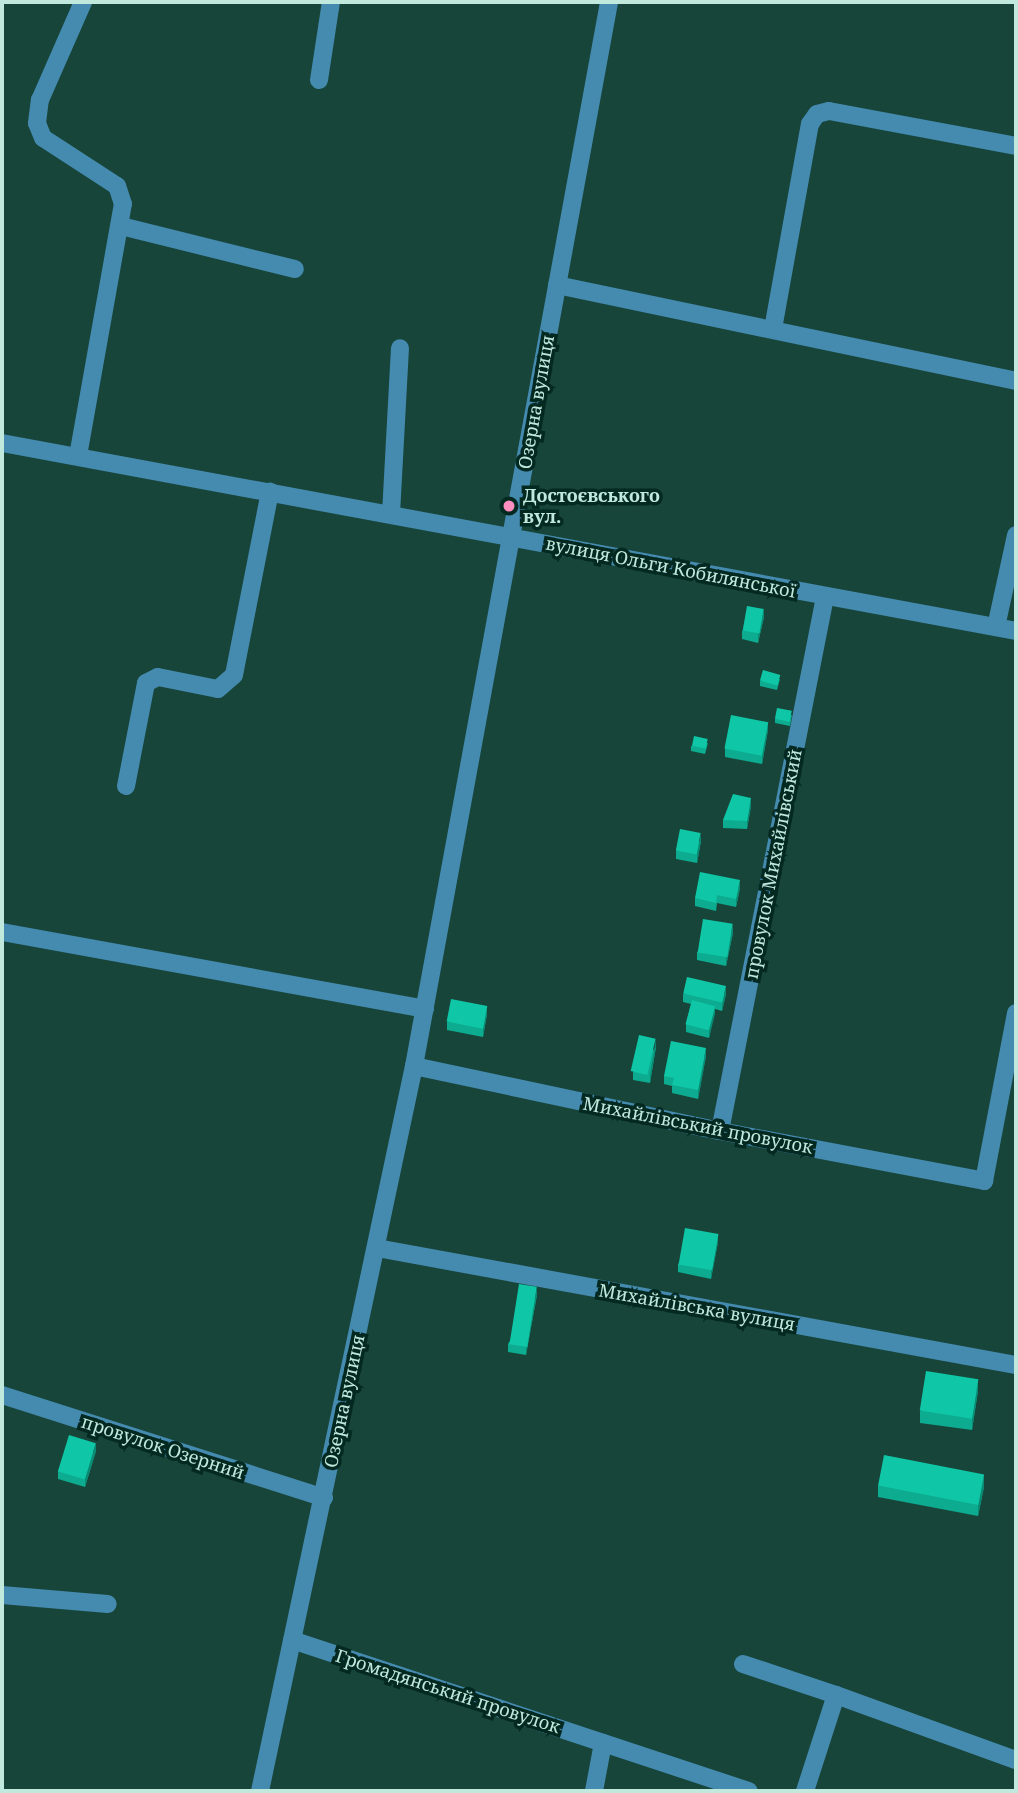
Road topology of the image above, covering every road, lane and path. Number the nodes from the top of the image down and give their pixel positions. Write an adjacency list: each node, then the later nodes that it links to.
1 (83, 2): 6 (street)
2 (331, 2): 4 (street)
3 (609, 2): 8 (street, Озерна вулиця)
4 (319, 80)
5 (1016, 146): 9 (street)
6 (121, 226): 7 (street); 13 (street)
7 (295, 270)
8 (557, 285): 9 (street); 17 (street, Озерна вулиця)
9 (773, 329): 11 (street)
10 (400, 348): 15 (street)
11 (1016, 381)
12 (2, 443): 13 (street, вулиця Ольги Кобилянської)
13 (78, 456): 14 (street, вулиця Ольги Кобилянської)
14 (270, 492): 15 (street, вулиця Ольги Кобилянської); 21 (street)
15 (391, 514): 17 (street, вулиця Ольги Кобилянської)
16 (1016, 535): 19 (street)
17 (513, 537): 18 (street, вулиця Ольги Кобилянської); 23 (street, Озерна вулиця)
18 (825, 597): 19 (street, вулиця Ольги Кобилянської); 26 (street, провулок Михайлівський)
19 (996, 627): 20 (street, вулиця Ольги Кобилянської)
20 (1016, 631)
21 (125, 786)
22 (2, 932): 23 (street)
23 (425, 1009): 25 (street, Озерна вулиця)
24 (1016, 1013): 26 (street, Михайлівський провулок)
25 (414, 1066): 26 (street, Михайлівський провулок); 27 (street, Озерна вулиця)
26 (720, 1131)
27 (377, 1248): 28 (street, Михайлівська вулиця); 30 (street, Озерна вулиця)
28 (1016, 1365)
29 (2, 1395): 30 (street, провулок Озерний)
30 (324, 1498): 33 (street, Озерна вулиця)
31 (2, 1595): 32 (street)
32 (108, 1604)
33 (292, 1640): 36 (street, Громадянський провулок); 38 (street, Озерна вулиця)
34 (743, 1664): 35 (street)
35 (836, 1695): 37 (street); 41 (street)
36 (603, 1743): 39 (street); 40 (street, Громадянський провулок)
37 (1016, 1759)
38 (260, 1791)
39 (594, 1791)
40 (749, 1791)
41 (805, 1791)

